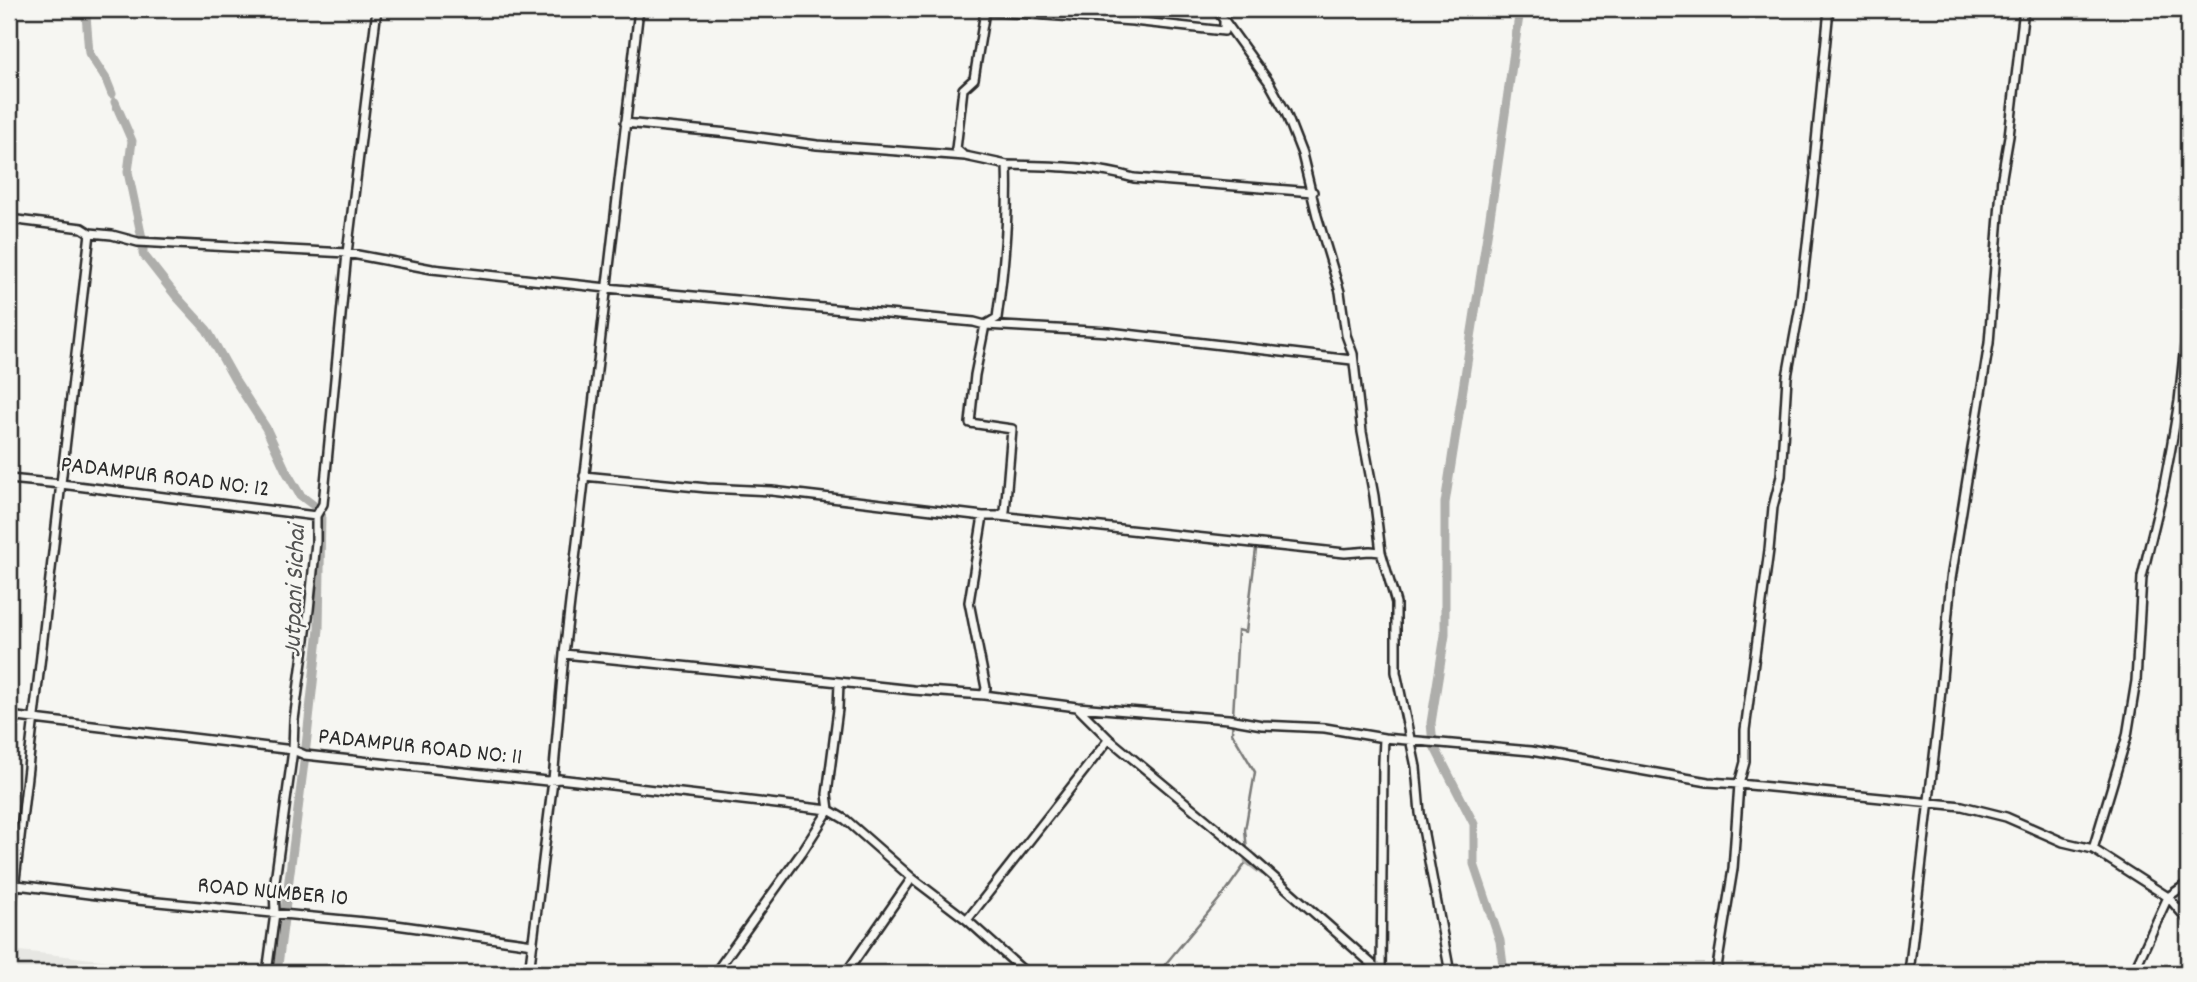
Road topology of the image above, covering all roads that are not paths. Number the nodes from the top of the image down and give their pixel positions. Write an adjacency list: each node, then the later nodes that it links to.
1 (377, 9): 16 (street)
2 (639, 9): 8 (street)
3 (1216, 9): 7 (street)
4 (1829, 9): 39 (street)
5 (2024, 9): 40 (street)
6 (980, 10): 7 (street); 9 (street)
7 (1224, 21): 12 (street)
8 (625, 123): 9 (street); 17 (street)
9 (965, 156): 10 (street)
10 (1007, 165): 12 (street); 19 (street)
11 (2188, 185): 15 (street)
12 (1313, 192): 20 (street)
13 (9, 219): 14 (street)
14 (90, 233): 16 (street); 23 (street)
15 (2188, 246)
16 (347, 253): 17 (street); 24 (street)
17 (607, 288): 19 (street); 21 (street)
18 (2188, 316): 42 (street)
19 (985, 325): 20 (street); 26 (street)
20 (1352, 360): 27 (street)
21 (584, 475): 25 (street); 28 (street)
22 (9, 479): 23 (street, PADAMPUR ROAD NO: 12)
23 (61, 484): 24 (street, PADAMPUR ROAD NO: 12); 33 (street)
24 (316, 516): 37 (street)
25 (983, 516): 26 (street); 30 (street)
26 (999, 516): 27 (street)
27 (1381, 552): 36 (street)
28 (564, 654): 29 (street); 38 (street)
29 (839, 682): 30 (street); 41 (street)
30 (984, 695): 31 (street)
31 (1077, 707): 34 (street); 35 (street)
32 (9, 716): 33 (street, PADAMPUR ROAD NO: 11)
33 (35, 719): 37 (street, PADAMPUR ROAD NO: 11); 45 (street)
34 (1384, 738): 36 (street); 57 (street)
35 (1109, 739): 48 (street); 57 (street)
36 (1408, 740): 39 (street); 58 (street)
37 (293, 750): 38 (street, PADAMPUR ROAD NO: 11); 47 (street)
38 (553, 780): 41 (street, PADAMPUR ROAD NO: 11); 51 (street)
39 (1740, 784): 40 (street); 59 (street)
40 (1927, 803): 42 (street); 60 (street)
41 (829, 810): 43 (street); 54 (street)
42 (2093, 849): 46 (street)
43 (912, 878): 48 (street); 55 (street)
44 (2188, 883): 46 (street)
45 (12, 884): 47 (street, ROAD NUMBER 10); 50 (street)
46 (2168, 897): 49 (street); 61 (street)
47 (275, 913): 51 (street, ROAD NUMBER 10); 52 (street)
48 (967, 920): 56 (street)
49 (2188, 920)
50 (9, 932)
51 (533, 944): 53 (street)
52 (267, 973)
53 (529, 973)
54 (715, 973)
55 (846, 973)
56 (1026, 973)
57 (1384, 973)
58 (1450, 973)
59 (1716, 973)
60 (1909, 973)
61 (2133, 973)

